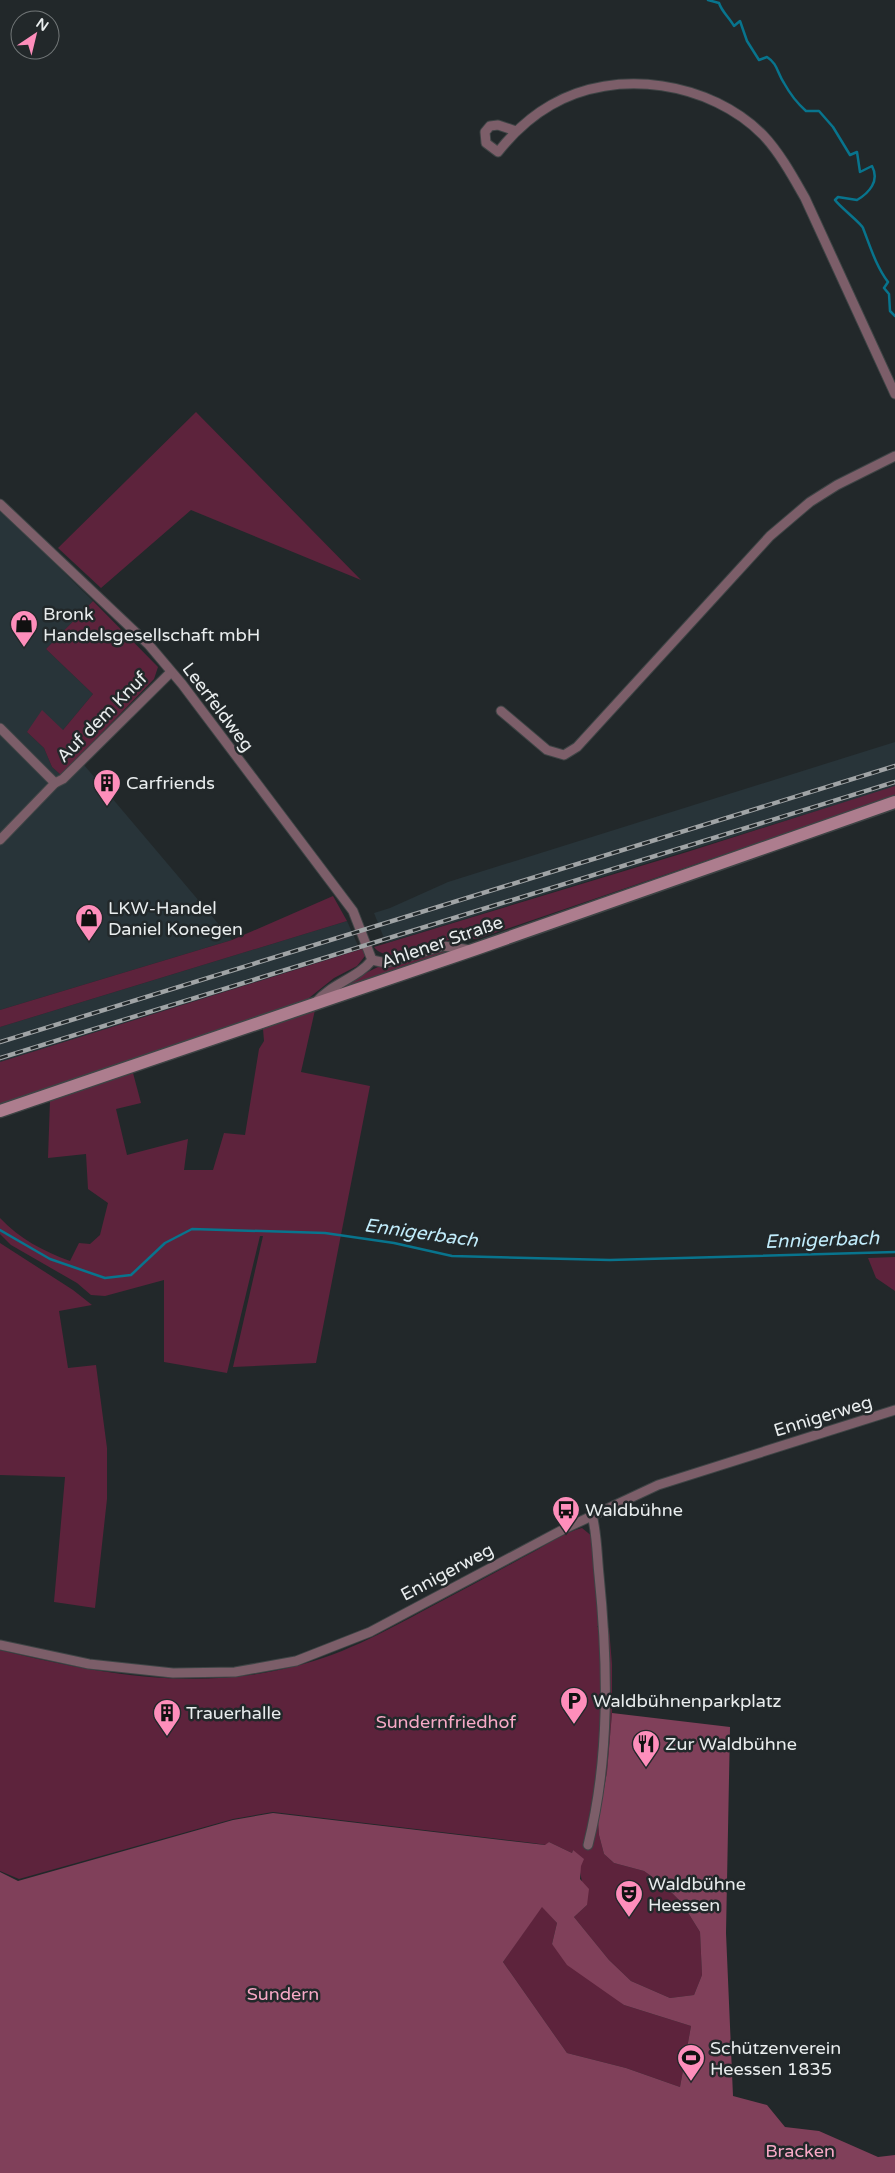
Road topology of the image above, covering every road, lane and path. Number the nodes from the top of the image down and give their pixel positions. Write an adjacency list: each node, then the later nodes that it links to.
1 (516, 131): 2 (street)
2 (895, 394)
3 (895, 456): 6 (street)
4 (0, 504): 5 (street, Leerfeldweg)
5 (171, 672): 8 (street, Auf dem Knuf); 12 (street, Leerfeldweg)
6 (501, 711)
7 (0, 728): 8 (street, Auf dem Knuf)
8 (55, 783): 10 (street, Auf dem Knuf)
9 (895, 802): 11 (main road, Ahlener Straße)
10 (0, 840)
11 (473, 950): 12 (street); 13 (main road, Ahlener Straße)
12 (372, 960): 13 (street)
13 (313, 1005): 14 (main road, Ahlener Straße)
14 (0, 1111)
15 (895, 1410): 16 (street, Ennigerweg)
16 (592, 1515): 17 (street, Ennigerweg); 18 (street)
17 (0, 1645)
18 (588, 1845)

